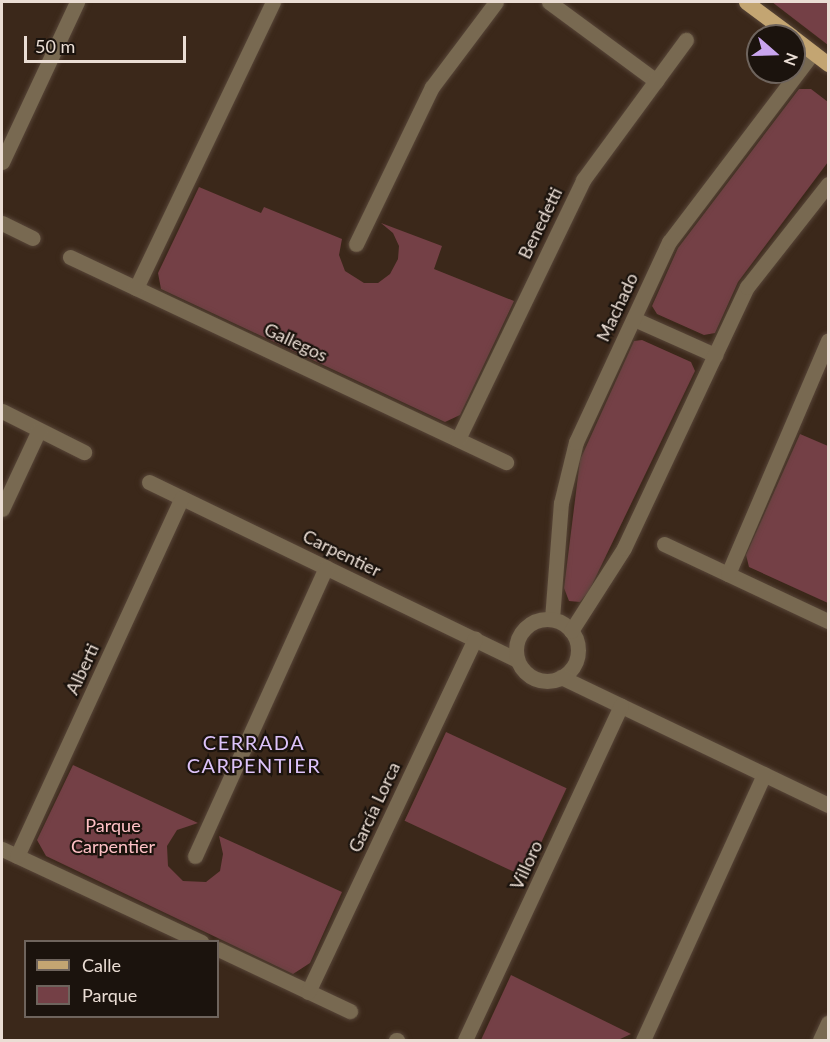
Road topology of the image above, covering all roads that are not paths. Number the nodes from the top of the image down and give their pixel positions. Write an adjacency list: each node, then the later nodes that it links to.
1 (77, 2): 12 (street)
2 (273, 2): 18 (street)
3 (496, 2): 16 (street)
4 (549, 2): 11 (street)
5 (746, 2): 6 (main road)
6 (776, 24)
7 (686, 40): 11 (street, Benedetti)
8 (806, 47): 9 (main road)
9 (813, 52): 10 (main road); 19 (street, Machado)
10 (828, 64)
11 (656, 81): 24 (street, Benedetti)
12 (2, 162)
13 (828, 184): 21 (street)
14 (2, 223): 15 (street)
15 (33, 238)
16 (356, 244)
17 (70, 257): 18 (street, Gallegos)
18 (136, 288): 24 (street, Gallegos)
19 (634, 319): 21 (street); 33 (street, Machado)
20 (828, 341): 32 (street)
21 (715, 355): 35 (street)
22 (2, 411): 23 (street)
23 (39, 430): 25 (street); 29 (street)
24 (458, 439): 26 (street, Gallegos)
25 (84, 452)
26 (506, 462)
27 (149, 482): 28 (street, Carpentier)
28 (182, 498): 31 (street, Carpentier); 43 (street, Alberti)
29 (2, 509)
30 (664, 544): 32 (street)
31 (326, 567): 36 (street, Carpentier); 44 (street)
32 (728, 574): 34 (street)
33 (552, 619): 35 (street); 37 (street)
34 (828, 621)
35 (571, 631): 38 (street)
36 (475, 638): 37 (street, Carpentier); 47 (street, García Lorca)
37 (518, 660): 38 (street)
38 (561, 677): 39 (street)
39 (621, 706): 40 (street); 50 (street, Villoro)
40 (764, 774): 41 (street); 51 (street)
41 (828, 805)
42 (2, 849): 43 (street)
43 (17, 856): 45 (street)
44 (195, 856)
45 (197, 940)
46 (219, 949): 47 (street)
47 (308, 992): 48 (street)
48 (350, 1011)
49 (828, 1023): 52 (street)
50 (465, 1041)
51 (643, 1041)
52 (820, 1041)

